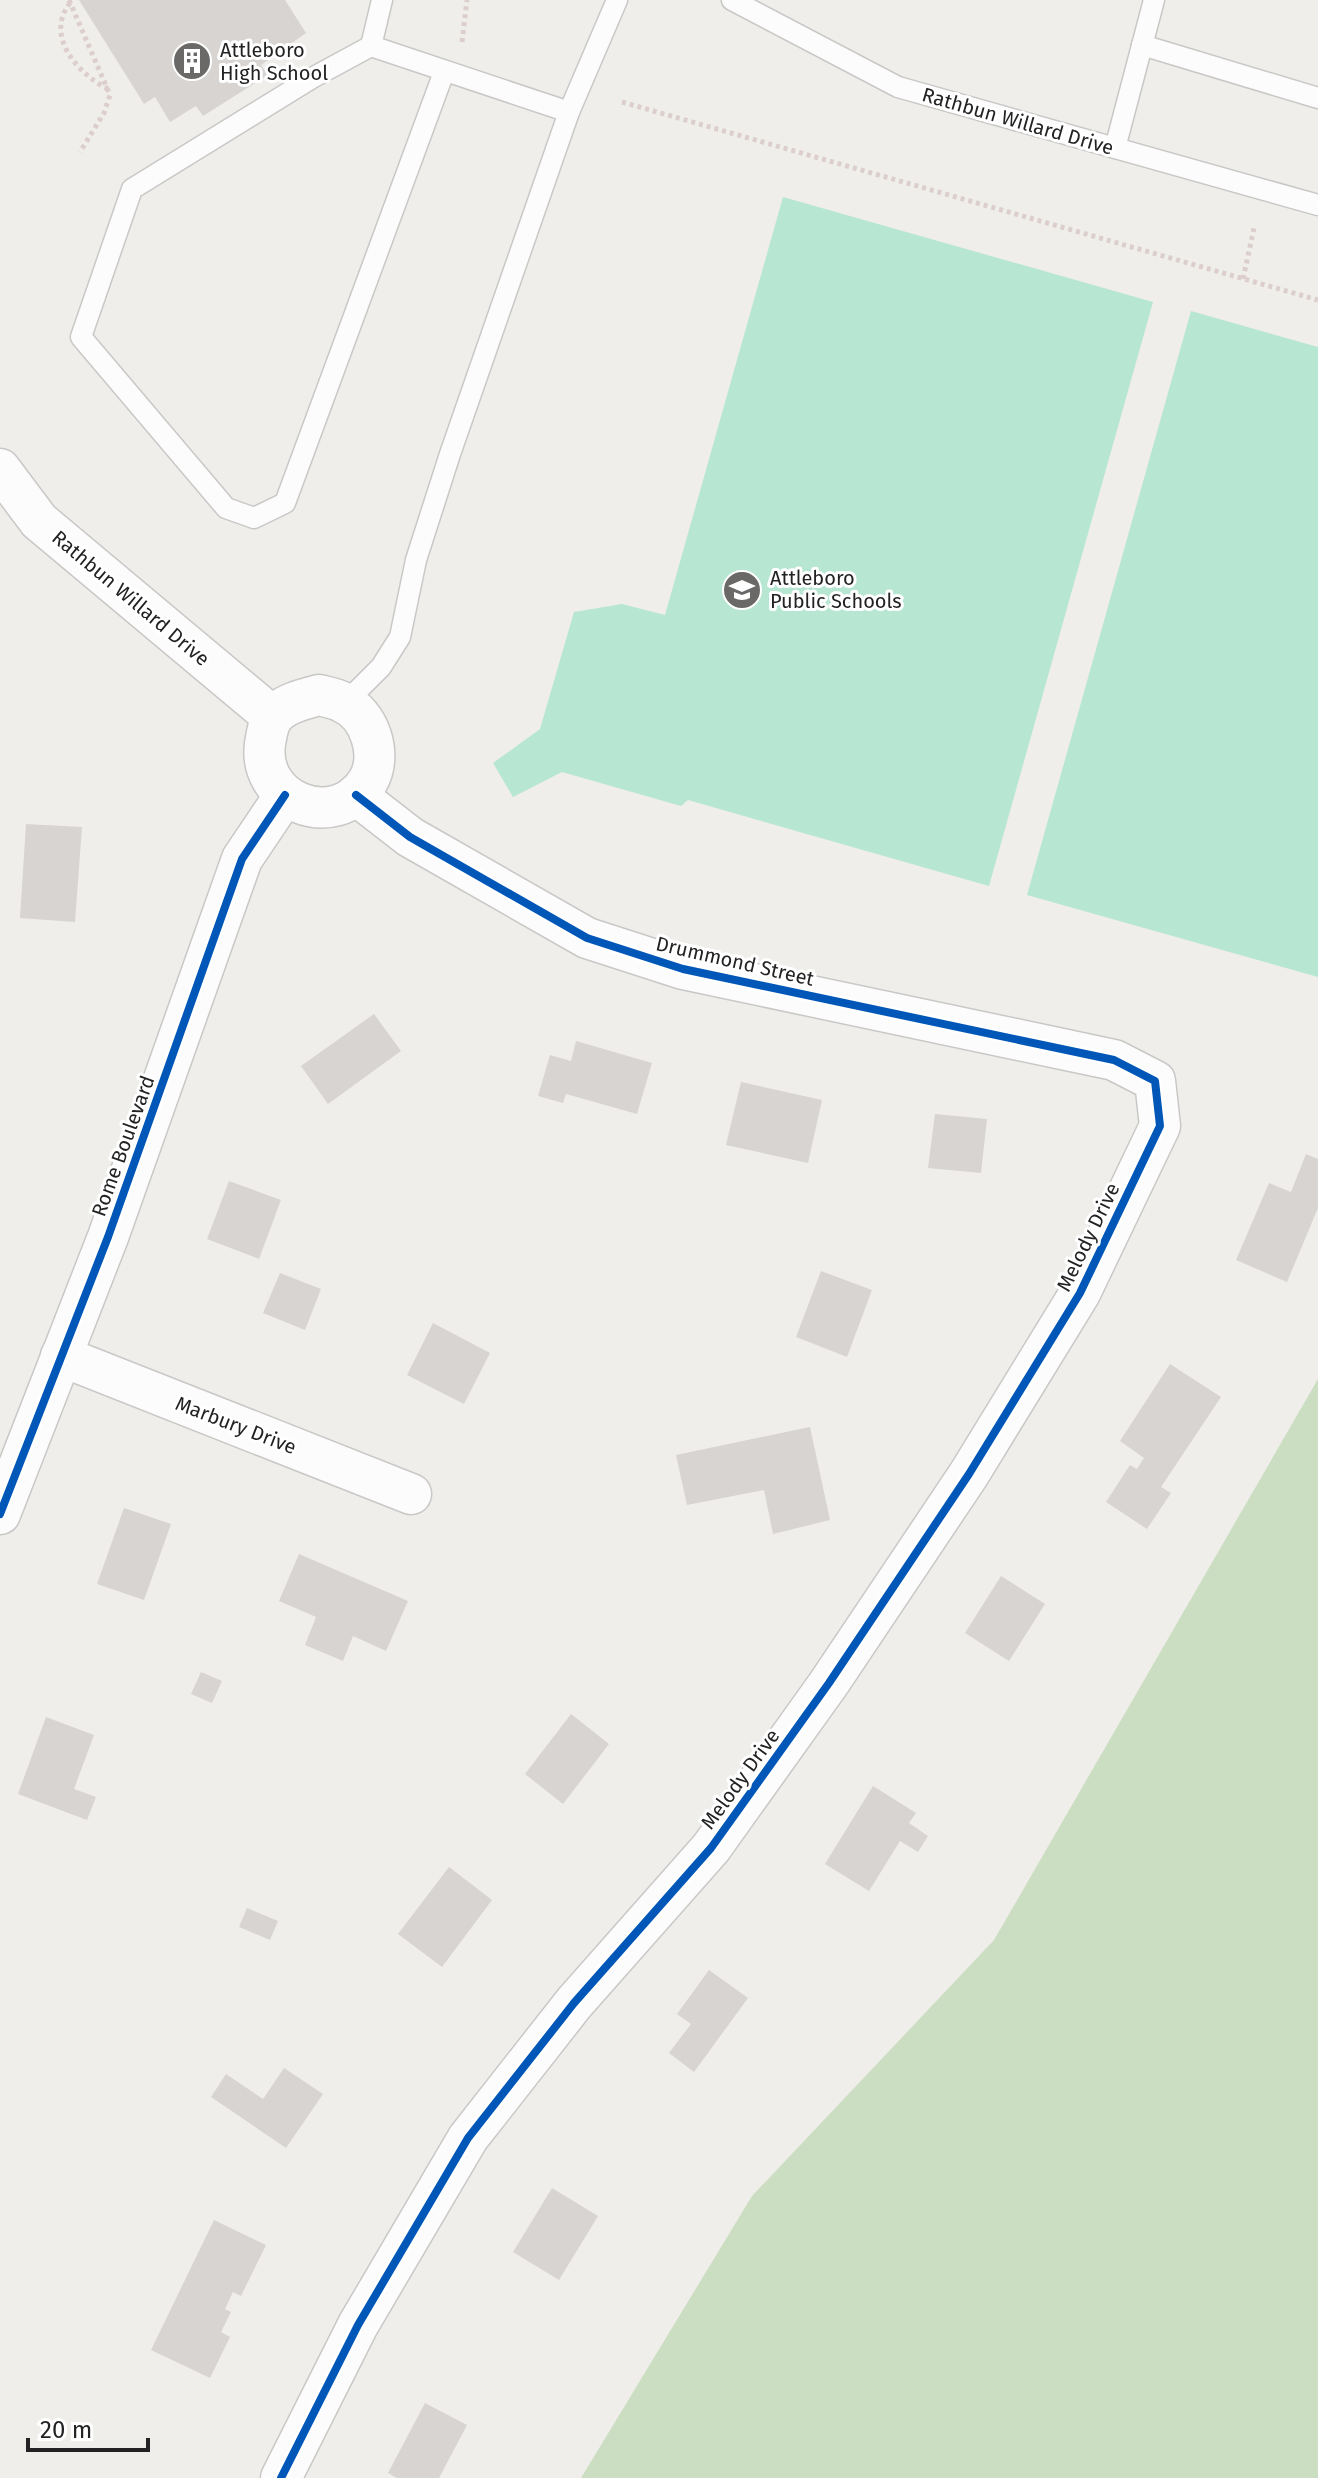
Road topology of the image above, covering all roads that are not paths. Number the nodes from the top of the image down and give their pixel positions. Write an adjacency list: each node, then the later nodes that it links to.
1 (382, 0): 6 (lane)
2 (617, 0): 9 (lane)
3 (732, 0): 10 (lane, Rathbun Willard Drive)
4 (1154, 0): 5 (lane)
5 (1142, 45): 8 (lane); 10 (lane)
6 (371, 46): 7 (lane); 7 (lane)
7 (444, 72): 9 (lane)
8 (1318, 98)
9 (569, 112): 13 (lane)
10 (1115, 148): 11 (lane, Rathbun Willard Drive)
11 (1318, 205)
12 (0, 469): 14 (street, Rathbun Willard Drive)
13 (345, 703): 14 (street); 16 (street)
14 (273, 717): 15 (street)
15 (285, 795): 16 (street); 18 (street, Rome Boulevard)
16 (356, 795): 17 (street, Drummond Street)
17 (1141, 1074): 21 (street, Melody Drive)
18 (61, 1356): 19 (street, Marbury Drive); 20 (street, Rome Boulevard)
19 (411, 1494)
20 (0, 1514)
21 (281, 2478)

